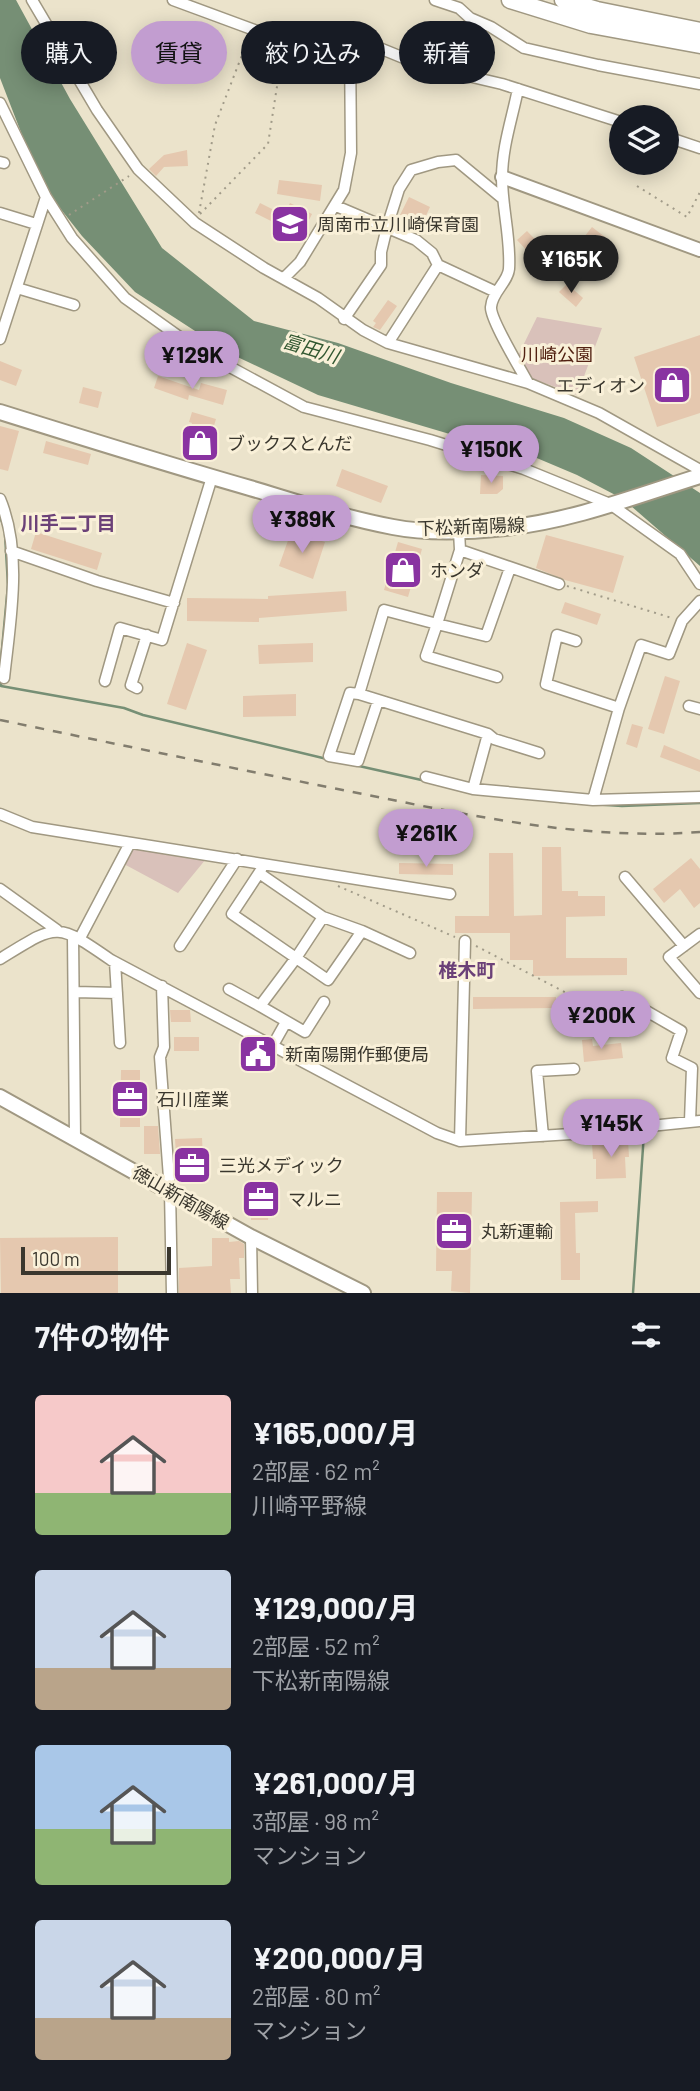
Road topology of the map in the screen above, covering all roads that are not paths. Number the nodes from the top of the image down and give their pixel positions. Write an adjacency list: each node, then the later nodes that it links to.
1 (32, 0): 26 (street)
2 (173, 0): 6 (street)
3 (435, 0): 11 (street)
4 (510, 0): 8 (highway)
5 (563, 0): 7 (highway)
6 (241, 26)
7 (700, 31)
8 (700, 45)
9 (385, 50): 12 (street)
10 (350, 84): 20 (street)
11 (700, 84)
12 (518, 89): 14 (street); 17 (street)
13 (0, 103): 18 (street)
14 (609, 118)
15 (679, 141): 16 (street)
16 (700, 148)
17 (502, 177): 19 (street); 24 (street)
18 (46, 197): 22 (street); 38 (street)
19 (502, 198): 23 (street); 28 (street)
20 (336, 206): 23 (street); 26 (street)
21 (0, 213): 22 (street)
22 (36, 224): 27 (street)
23 (387, 227): 25 (street); 30 (street)
24 (700, 250)
25 (438, 264): 28 (street); 32 (street)
26 (284, 278): 30 (street)
27 (17, 288): 29 (street); 31 (street)
28 (496, 292): 33 (street)
29 (74, 306)
30 (344, 319): 32 (street)
31 (0, 339)
32 (388, 343): 33 (street)
33 (528, 383): 35 (street)
34 (0, 412): 36 (main road, 下松新南陽線)
35 (699, 475): 38 (main road, 下松新南陽線)
36 (212, 477): 39 (main road, 下松新南陽線); 46 (street)
37 (0, 499): 41 (street)
38 (615, 503): 39 (main road, 下松新南陽線); 44 (street)
39 (459, 531): 40 (street)
40 (460, 550): 42 (street); 47 (street)
41 (11, 551): 46 (street); 51 (street)
42 (510, 568): 43 (street); 47 (street)
43 (559, 584)
44 (700, 584)
45 (700, 601): 57 (street)
46 (174, 603): 48 (street)
47 (437, 624): 50 (street); 54 (street)
48 (147, 635): 52 (street); 53 (street)
49 (576, 641): 57 (street)
50 (497, 677)
51 (4, 678)
52 (105, 681)
53 (137, 688)
54 (359, 694): 55 (street); 55 (street)
55 (378, 701): 59 (street)
56 (689, 706): 58 (street)
57 (619, 708): 64 (street)
58 (700, 709)
59 (488, 734): 60 (street); 62 (street)
60 (539, 753)
61 (426, 777): 62 (street)
62 (473, 789): 64 (street)
63 (700, 797): 64 (street)
64 (593, 800)
65 (0, 814): 66 (street)
66 (130, 843): 67 (street); 76 (street)
67 (237, 859): 68 (street); 78 (street)
68 (262, 869): 71 (street); 72 (street); 81 (street)
69 (625, 877): 79 (street)
70 (0, 889): 73 (street)
71 (450, 894)
72 (323, 917): 74 (street); 81 (street)
73 (57, 930): 76 (street); 82 (street)
74 (362, 931): 80 (street); 81 (street)
75 (700, 934): 79 (street)
76 (76, 937): 83 (street); 86 (street)
77 (466, 941): 100 (street)
78 (180, 946)
79 (684, 946): 88 (street)
80 (410, 953)
81 (296, 958): 91 (street)
82 (0, 959)
83 (115, 961): 84 (street); 87 (street)
84 (162, 986): 94 (street); 101 (street)
85 (229, 989): 91 (street)
86 (75, 992): 87 (street); 99 (street)
87 (117, 993): 93 (street)
88 (700, 993)
89 (622, 997): 97 (street)
90 (324, 1002): 92 (street)
91 (260, 1006): 92 (street)
92 (286, 1022): 94 (street)
93 (120, 1043)
94 (273, 1045): 100 (street)
95 (574, 1069): 98 (street)
96 (0, 1097): 99 (main road, 徳山新南陽線)
97 (695, 1121): 98 (street)
98 (543, 1136): 100 (street)
99 (75, 1138): 101 (main road, 徳山新南陽線)
100 (460, 1141)
101 (170, 1191): 102 (main road, 徳山新南陽線); 103 (street)
102 (251, 1237): 104 (street); 105 (main road, 徳山新南陽線)
103 (172, 1293)
104 (252, 1293)
105 (363, 1293)

